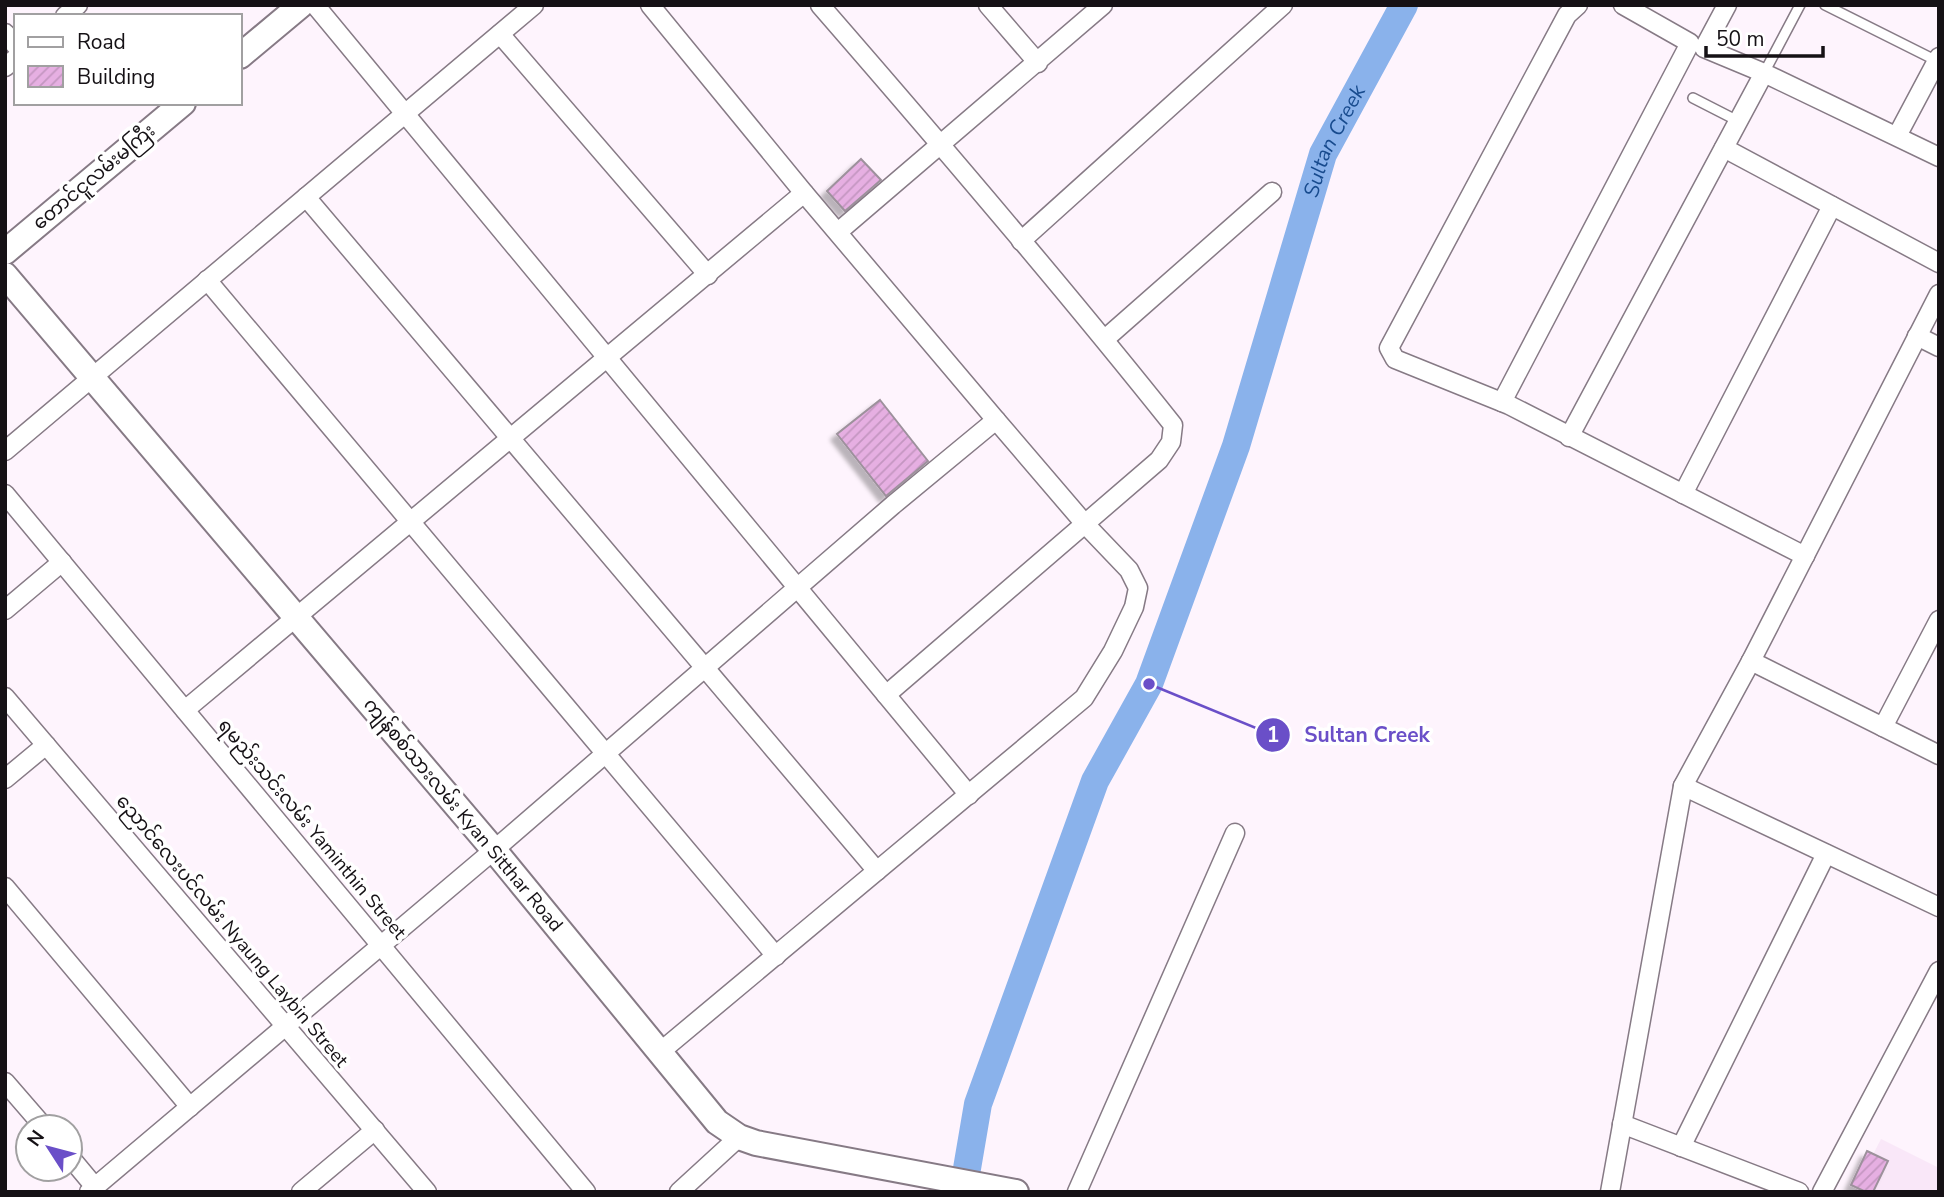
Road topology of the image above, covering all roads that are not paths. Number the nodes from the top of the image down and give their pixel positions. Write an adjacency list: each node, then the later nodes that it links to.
1 (301, 5): 16 (main road)
2 (315, 5): 22 (street)
3 (534, 5): 14 (street)
4 (650, 5): 29 (street)
5 (820, 5): 25 (street)
6 (988, 5): 18 (street)
7 (1103, 5): 18 (street)
8 (1283, 5): 33 (street)
9 (1578, 5): 45 (street)
10 (1623, 5): 15 (street)
11 (1727, 5): 15 (street)
12 (1800, 5): 19 (lane)
13 (1825, 5): 17 (lane)
14 (499, 34): 22 (street); 37 (street)
15 (1697, 45): 19 (street); 45 (street)
16 (242, 54)
17 (1938, 59): 24 (street)
18 (1038, 63): 25 (street)
19 (1764, 73): 23 (street); 24 (street)
20 (1693, 98): 23 (lane)
21 (182, 105): 34 (main road, တောင်ငူလမ်းမကြီး)
22 (405, 114): 30 (street); 43 (street)
23 (1738, 121): 26 (street)
24 (1897, 136): 27 (street)
25 (942, 145): 32 (street); 33 (street)
26 (1724, 148): 31 (street); 47 (street)
27 (1939, 157)
28 (1272, 192): 41 (street)
29 (804, 193): 32 (street); 37 (street)
30 (306, 197): 38 (street); 48 (street)
31 (1832, 206): 35 (street); 51 (street)
32 (838, 232): 46 (street)
33 (1021, 241): 41 (street)
34 (5, 252)
35 (1939, 263)
36 (5, 275): 44 (main road, ကျန်စစ်သားလမ်း Kyan Sitthar Road)
37 (708, 275): 43 (street)
38 (207, 280): 44 (street); 52 (street)
39 (1939, 294): 40 (street)
40 (1917, 336): 42 (street); 54 (street)
41 (1105, 339): 53 (street)
42 (1939, 347)
43 (608, 358): 48 (street); 56 (street)
44 (92, 379): 49 (street); 58 (main road, ကျန်စစ်သားလမ်း Kyan Sitthar Road)
45 (1502, 402): 47 (street)
46 (996, 420): 53 (street); 56 (street)
47 (1569, 436): 51 (street)
48 (511, 439): 52 (street); 61 (street)
49 (5, 451)
50 (5, 494): 55 (street, ရမည်းသင်းလမ်း Yaminthin Street)
51 (1683, 494): 54 (street)
52 (411, 522): 58 (street); 67 (street)
53 (1085, 524): 62 (street); 71 (street)
54 (1805, 556): 60 (street)
55 (62, 562): 57 (street); 64 (street, ရမည်းသင်းလမ်း Yaminthin Street)
56 (798, 589): 61 (street); 62 (street)
57 (5, 610)
58 (296, 618): 64 (street); 73 (main road, ကျန်စစ်သားလမ်း Kyan Sitthar Road)
59 (1939, 620): 65 (street)
60 (1751, 661): 65 (street); 70 (street)
61 (705, 668): 67 (street); 75 (street)
62 (886, 695): 71 (street)
63 (5, 697): 66 (street, ညောင်လေးပင်လမ်း Nyaung Laybin Street)
64 (185, 710): 78 (street, ရမည်းသင်းလမ်း Yaminthin Street)
65 (1883, 727): 68 (street)
66 (46, 745): 69 (street); 81 (street, ညောင်လေးပင်လမ်း Nyaung Laybin Street)
67 (606, 754): 73 (street); 79 (street)
68 (1939, 755)
69 (5, 779)
70 (1683, 786): 74 (street); 86 (street)
71 (969, 794): 75 (street)
72 (1236, 833): 96 (street)
73 (494, 850): 78 (street); 82 (main road, ကျန်စစ်သားလမ်း Kyan Sitthar Road)
74 (1826, 854): 77 (street); 89 (street)
75 (877, 871): 79 (street)
76 (5, 887): 84 (street)
77 (1939, 907)
78 (381, 946): 81 (street); 93 (street, ရမည်းသင်းလမ်း Yaminthin Street)
79 (776, 956): 82 (street)
80 (1939, 971): 99 (street)
81 (286, 1026): 84 (street); 87 (street, ညောင်လေးပင်လမ်း Nyaung Laybin Street)
82 (660, 1052): 88 (main road, ကျန်စစ်သားလမ်း Kyan Sitthar Road)
83 (5, 1082): 85 (street)
84 (190, 1107): 90 (street)
85 (32, 1113)
86 (1622, 1124): 89 (street); 97 (street)
87 (375, 1130): 91 (street); 92 (street, ညောင်လေးပင်လမ်း Nyaung Laybin Street)
88 (739, 1137): 94 (street); 95 (main road, ကျန်စစ်သားလမ်း Kyan Sitthar Road)
89 (1681, 1147): 98 (street)
90 (92, 1189)
91 (301, 1192)
92 (427, 1192)
93 (586, 1192)
94 (679, 1192)
95 (1016, 1192)
96 (1077, 1192)
97 (1610, 1192)
98 (1799, 1192)
99 (1822, 1192)

